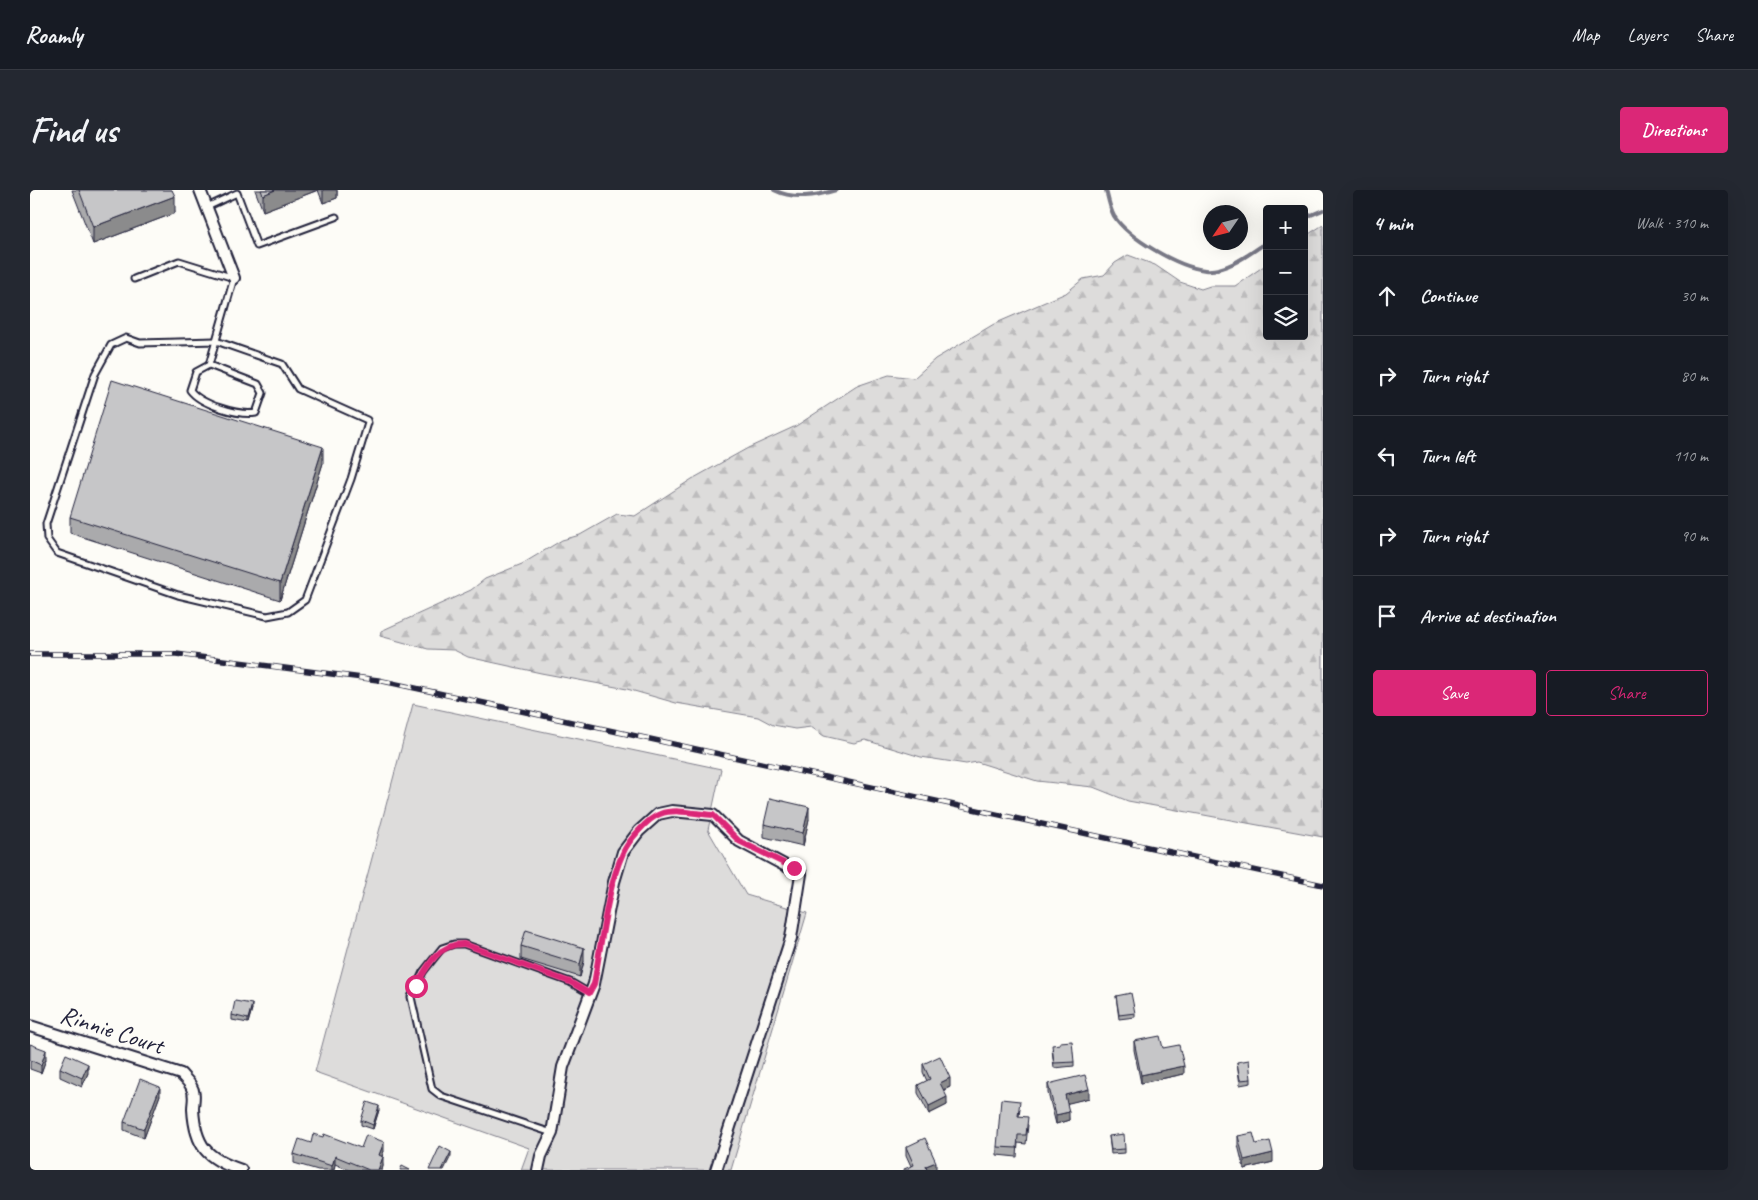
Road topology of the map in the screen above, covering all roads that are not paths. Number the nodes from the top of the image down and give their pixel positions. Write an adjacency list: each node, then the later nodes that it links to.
1 (200, 190): 2 (street)
2 (207, 207): 3 (lane); 4 (street)
3 (336, 217)
4 (234, 278): 5 (lane); 6 (lane)
5 (134, 279)
6 (216, 341): 6 (lane); 7 (lane)
7 (209, 365): 7 (lane)
8 (589, 993): 10 (street); 10 (lane); 13 (street)
9 (30, 1026): 11 (street, Rinnie Court)
10 (552, 1133): 12 (street)
11 (241, 1170)
12 (538, 1170)
13 (716, 1170)

